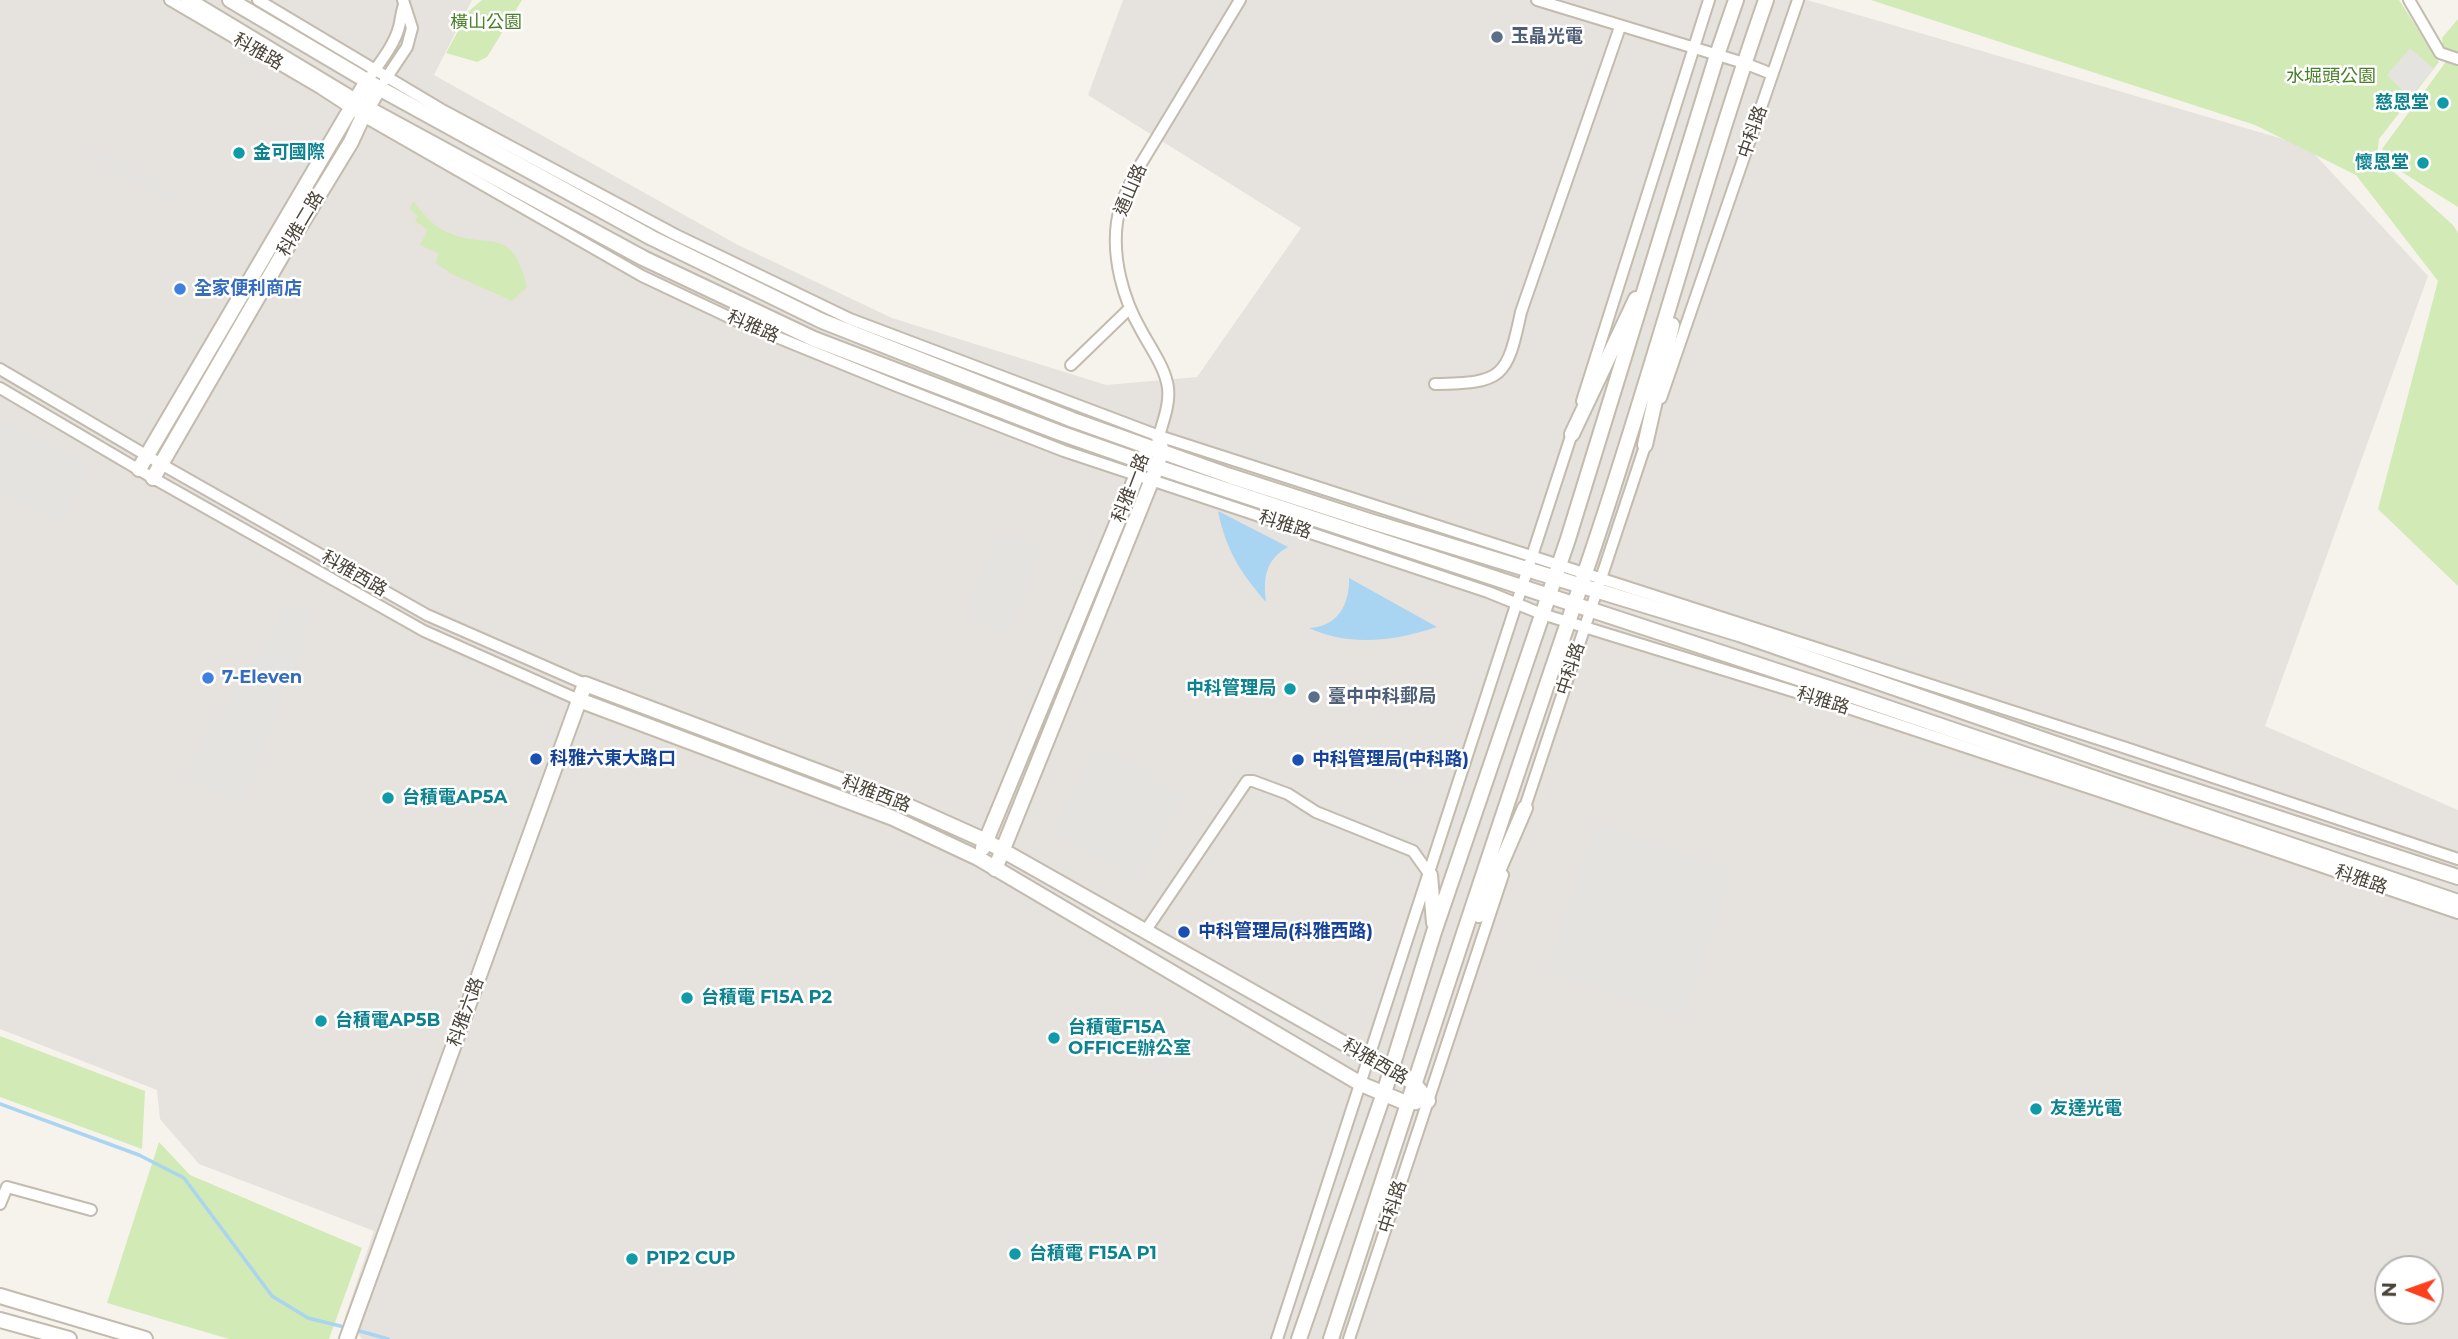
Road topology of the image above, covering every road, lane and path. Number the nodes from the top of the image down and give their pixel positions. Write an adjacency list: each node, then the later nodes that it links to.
1 (170, 0): 20 (street, 科雅路)
2 (188, 0): 20 (street, 科雅路)
3 (230, 0): 19 (street, 科雅路)
4 (258, 0): 19 (street, 科雅路)
5 (1240, 0): 23 (street, 通山路)
6 (1537, 0): 13 (street)
7 (1709, 0): 14 (street)
8 (1736, 0): 15 (street)
9 (1766, 0): 17 (street, 中科路)
10 (1798, 0): 18 (street, 中科路)
11 (2409, 0): 16 (street)
12 (403, 2): 19 (street, 科雅二路)
13 (1620, 27): 14 (street); 26 (street)
14 (1693, 48): 15 (street); 28 (street)
15 (1717, 55): 17 (street); 22 (street)
16 (2458, 59)
17 (1744, 63): 18 (street); 21 (street, 中科路)
18 (1772, 74): 30 (street, 中科路)
19 (377, 79): 20 (street, 科雅二路); 29 (street, 科雅路)
20 (359, 108): 31 (street, 科雅二路); 32 (street, 科雅二路); 34 (street, 科雅路)
21 (1693, 231): 30 (street); 38 (street, 中科路)
22 (1657, 254): 28 (street); 37 (street)
23 (1129, 309): 24 (street); 29 (street, 通山路)
24 (1071, 365)
25 (0, 369): 31 (street, 科雅西路)
26 (1435, 384)
27 (0, 388): 33 (street, 科雅西路)
28 (1572, 435): 36 (street)
29 (1156, 444): 34 (street, 科雅一路); 36 (street, 科雅路)
30 (1645, 445): 39 (street, 中科路)
31 (146, 456): 32 (street, 科雅西路); 33 (street, 科雅二路)
32 (161, 464): 35 (street, 科雅二路); 48 (street, 科雅西路)
33 (139, 469): 35 (street, 科雅西路)
34 (1147, 471): 40 (street, 科雅路); 42 (street, 科雅路); 51 (street, 科雅一路); 52 (street, 科雅一路)
35 (153, 478): 49 (street, 科雅西路)
36 (1529, 563): 37 (street, 科雅路); 40 (street)
37 (1557, 572): 38 (street, 科雅路); 41 (street)
38 (1582, 580): 39 (street, 科雅路); 43 (street, 中科路)
39 (1599, 585): 44 (street, 中科路); 54 (street, 科雅路); 57 (street, 科雅路)
40 (1521, 586): 41 (street, 科雅路); 42 (street)
41 (1549, 595): 43 (street, 科雅路); 45 (street)
42 (1515, 603): 45 (street, 科雅路); 56 (street)
43 (1574, 603): 44 (street, 科雅路); 46 (street, 中科路)
44 (1592, 609): 47 (street, 中科路); 58 (street, 科雅路)
45 (1542, 614): 46 (street, 科雅路); 61 (street)
46 (1568, 621): 47 (street, 科雅路); 62 (street, 中科路)
47 (1586, 627): 50 (street, 中科路); 59 (street, 科雅路)
48 (585, 684): 49 (street, 科雅六路); 51 (street, 科雅西路)
49 (579, 700): 53 (street, 科雅西路); 76 (street, 科雅六路)
50 (1525, 808): 62 (street); 68 (street, 中科路)
51 (986, 841): 52 (street, 科雅西路); 53 (street, 科雅一路)
52 (1003, 850): 55 (street, 科雅一路); 60 (street, 科雅西路)
53 (978, 858): 55 (street, 科雅西路)
54 (2458, 859)
55 (995, 869): 66 (street, 科雅西路)
56 (1430, 875): 60 (street); 61 (street); 63 (street)
57 (2458, 877)
58 (2458, 902)
59 (2458, 913)
60 (1146, 930): 63 (street, 科雅西路)
61 (1434, 932): 64 (street)
62 (1446, 994): 65 (street, 中科路)
63 (1370, 1058): 64 (street, 科雅西路); 66 (street)
64 (1391, 1070): 65 (street, 科雅西路); 67 (street)
65 (1414, 1083): 68 (street, 科雅西路); 69 (street, 中科路)
66 (1361, 1084): 67 (street, 科雅西路); 77 (street)
67 (1384, 1093): 69 (street, 科雅西路); 78 (street)
68 (1428, 1101): 69 (street, 科雅西路); 80 (street, 中科路)
69 (1406, 1103): 79 (street, 中科路)
70 (0, 1204): 71 (street)
71 (91, 1210)
72 (0, 1296): 75 (street)
73 (0, 1320): 74 (street)
74 (69, 1339)
75 (145, 1339)
76 (347, 1339)
77 (1277, 1339)
78 (1299, 1339)
79 (1331, 1339)
80 (1349, 1339)

